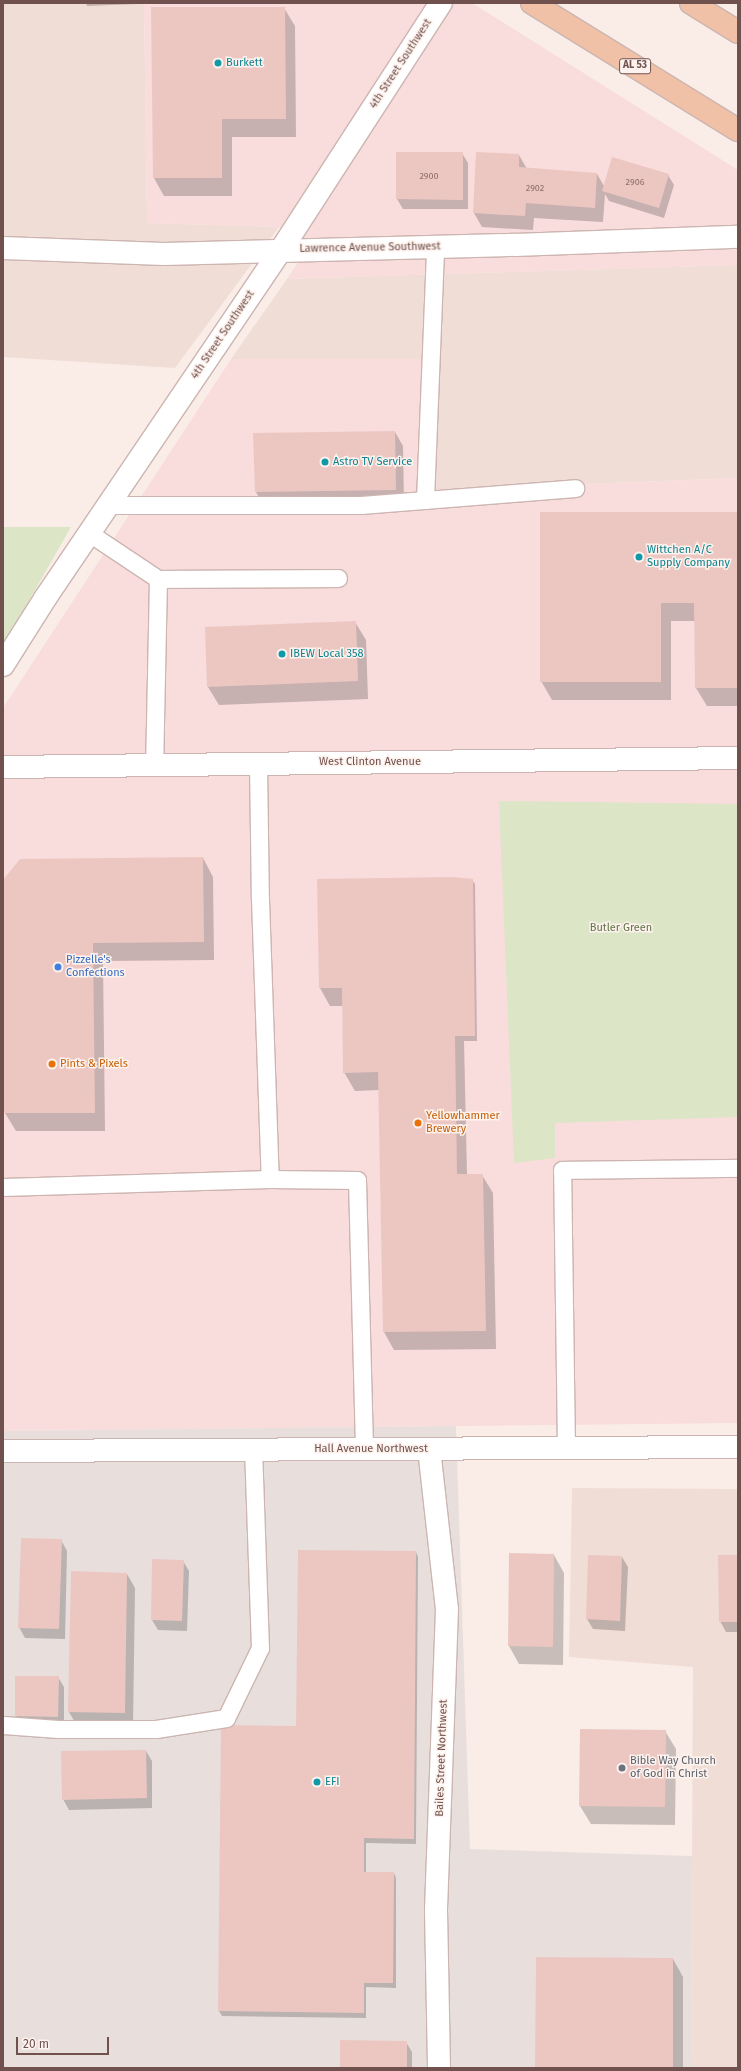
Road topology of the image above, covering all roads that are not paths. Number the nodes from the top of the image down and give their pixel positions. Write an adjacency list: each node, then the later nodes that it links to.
1 (441, 3): 9 (street, 4th Street Southwest)
2 (532, 3): 5 (main road, AL 53)
3 (691, 3): 4 (main road)
4 (738, 32)
5 (738, 130)
6 (738, 237): 7 (street, Lawrence Avenue Southwest)
7 (434, 247): 9 (street, Lawrence Avenue Southwest); 11 (lane)
8 (3, 248): 9 (street, Lawrence Avenue Southwest)
9 (281, 250): 12 (street, 4th Street Southwest)
10 (575, 488): 11 (lane)
11 (425, 500): 12 (lane)
12 (108, 505): 13 (street, 4th Street Southwest)
13 (89, 533): 15 (lane); 16 (street, 4th Street Southwest)
14 (338, 578): 15 (lane)
15 (158, 579): 19 (lane)
16 (3, 665)
17 (738, 758): 18 (street, West Clinton Avenue)
18 (258, 763): 19 (street, West Clinton Avenue); 22 (lane)
19 (154, 764): 20 (street, West Clinton Avenue)
20 (3, 767)
21 (738, 1168): 25 (lane)
22 (270, 1179): 23 (lane); 26 (lane)
23 (3, 1187)
24 (738, 1447): 25 (street, Hall Avenue Northwest)
25 (566, 1448): 27 (street, Hall Avenue Northwest)
26 (364, 1449): 27 (street, Hall Avenue Northwest); 28 (street, Hall Avenue Northwest)
27 (429, 1449): 31 (street, Bailes Street Northwest)
28 (253, 1450): 29 (street, Hall Avenue Northwest); 30 (lane)
29 (3, 1451)
30 (3, 1725)
31 (440, 2068)

